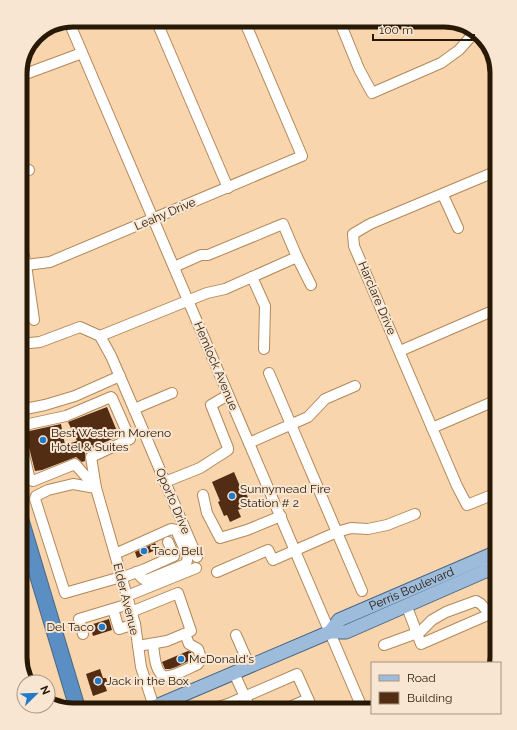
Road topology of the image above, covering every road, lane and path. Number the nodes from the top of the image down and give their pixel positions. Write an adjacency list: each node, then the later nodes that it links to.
1 (70, 27): 6 (street, Hemlock Avenue)
2 (159, 27): 9 (street)
3 (247, 27): 9 (street, Leahy Drive)
4 (342, 27): 5 (street)
5 (471, 36)
6 (82, 53): 7 (street); 11 (street, Hemlock Avenue)
7 (27, 73)
8 (490, 175): 10 (street, Harclare Drive)
9 (228, 188): 11 (street, Leahy Drive)
10 (443, 195): 12 (street); 25 (street, Harclare Drive)
11 (154, 219): 14 (street, Leahy Drive); 15 (street, Hemlock Avenue)
12 (458, 228)
13 (297, 258): 15 (street); 17 (street); 18 (street)
14 (27, 266)
15 (174, 266): 19 (street, Hemlock Avenue)
16 (27, 273): 21 (street)
17 (252, 277): 19 (street); 24 (street)
18 (311, 285)
19 (188, 301): 22 (street); 30 (street, Hemlock Avenue)
20 (490, 312): 25 (street)
21 (34, 320)
22 (100, 336): 23 (street); 27 (street, Oporto Drive)
23 (27, 343)
24 (264, 349)
25 (400, 351): 36 (street, Harclare Drive)
26 (269, 373): 35 (street)
27 (120, 376): 32 (street, Oporto Drive); 33 (street)
28 (355, 386): 35 (street)
29 (172, 393): 32 (street)
30 (228, 395): 37 (street, Hemlock Avenue); 39 (street)
31 (490, 403): 36 (street)
32 (134, 408): 39 (street, Oporto Drive)
33 (27, 409)
34 (27, 424): 40 (street, Elder Avenue)
35 (291, 425): 37 (street); 45 (street)
36 (432, 428): 42 (street, Harclare Drive)
37 (249, 443): 44 (street, Hemlock Avenue)
38 (27, 468): 40 (street)
39 (165, 482): 51 (street, Oporto Drive)
40 (96, 488): 49 (street, Elder Avenue); 56 (street)
41 (203, 495): 44 (street)
42 (490, 496)
43 (415, 514): 45 (street)
44 (281, 516): 48 (street, Hemlock Avenue)
45 (337, 532): 48 (street); 57 (street)
46 (27, 540): 76 (highway)
47 (168, 542): 54 (street)
48 (296, 550): 55 (street); 64 (street, Hemlock Avenue)
49 (115, 554): 54 (street); 56 (street, Elder Avenue)
50 (490, 554): 64 (main road, Perris Boulevard)
51 (197, 557)
52 (196, 568): 58 (street)
53 (490, 569): 59 (main road, Perris Boulevard)
54 (136, 572): 56 (street)
55 (217, 572)
56 (121, 577): 58 (street, Elder Avenue)
57 (362, 591)
58 (129, 604): 60 (street); 63 (street, Elder Avenue); 66 (street)
59 (407, 607): 64 (main road, Perris Boulevard); 67 (street)
60 (113, 609): 63 (street); 65 (street)
61 (490, 610): 67 (street)
62 (490, 614): 67 (street)
63 (135, 624): 71 (street, Elder Avenue)
64 (330, 632): 72 (main road, Perris Boulevard); 83 (street, Hemlock Avenue)
65 (83, 634)
66 (185, 634): 69 (street); 69 (street)
67 (417, 634): 70 (street)
68 (236, 635): 72 (street)
69 (153, 644): 71 (street)
70 (384, 645)
71 (138, 646): 77 (street, Elder Avenue)
72 (250, 667): 73 (main road, Perris Boulevard)
73 (234, 673): 74 (street); 78 (main road, Perris Boulevard)
74 (245, 697): 75 (street); 79 (street); 80 (street)
75 (308, 699): 81 (street); 82 (street)
76 (76, 703)
77 (150, 703)
78 (166, 703)
79 (235, 703)
80 (248, 703)
81 (299, 703)
82 (310, 703)
83 (360, 703)

